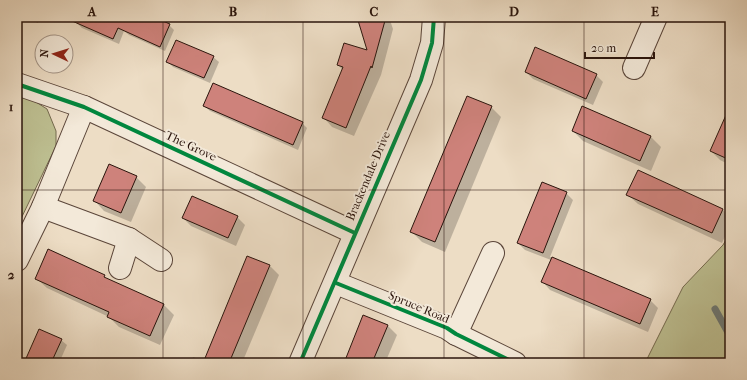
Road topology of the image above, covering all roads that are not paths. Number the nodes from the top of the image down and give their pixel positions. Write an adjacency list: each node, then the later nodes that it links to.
1 (434, 17): 7 (street, Brackendale Drive)
2 (656, 17): 3 (street)
3 (634, 68)
4 (17, 84): 5 (street, The Grove)
5 (84, 107): 6 (street); 7 (street, The Grove)
6 (43, 206): 8 (street); 10 (street)
7 (355, 233): 13 (street, Brackendale Drive)
8 (129, 239): 11 (street); 12 (street)
9 (493, 253): 14 (street, Spruce Road)
10 (17, 260)
11 (161, 260)
12 (120, 268)
13 (336, 282): 14 (street, Spruce Road); 15 (street, Brackendale Drive)
14 (456, 334): 16 (street, Spruce Road)
15 (300, 363)
16 (515, 363)

